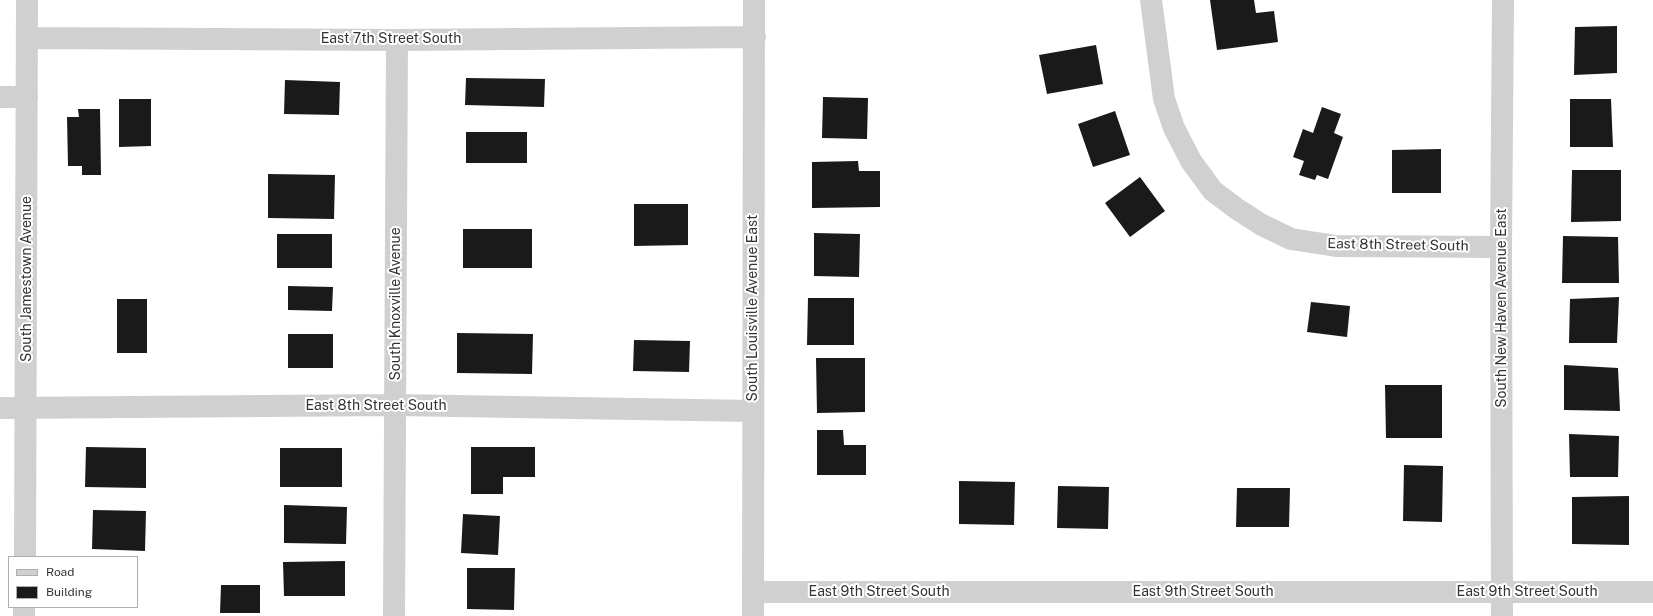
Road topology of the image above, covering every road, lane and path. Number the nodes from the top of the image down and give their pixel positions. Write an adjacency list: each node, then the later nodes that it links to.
1 (27, 0): 6 (street, South Jamestown Avenue)
2 (754, 0): 5 (street, South Louisville Avenue East)
3 (1151, 0): 10 (street, East 8th Street South)
4 (1503, 0): 10 (street, South New Haven Avenue East)
5 (755, 37): 7 (street, East 7th Street South); 14 (street, South Louisville Avenue East)
6 (28, 38): 7 (street, East 7th Street South); 9 (street, South Jamestown Avenue)
7 (397, 40): 11 (street, South Knoxville Avenue)
8 (0, 97): 9 (street)
9 (27, 97): 13 (street, South Jamestown Avenue)
10 (1501, 247): 17 (street, South New Haven Avenue East)
11 (396, 406): 13 (street, East 8th Street South); 14 (street, East 8th Street South); 19 (street, South Knoxville Avenue)
12 (0, 408): 13 (street, East 8th Street South)
13 (26, 408): 15 (street, South Jamestown Avenue)
14 (753, 411): 16 (street, South Louisville Avenue East)
15 (25, 556)
16 (753, 592): 17 (street, East 9th Street South); 20 (street, South Louisville Avenue East)
17 (1502, 592): 18 (street, East 9th Street South); 21 (street, South New Haven Avenue East)
18 (1653, 592)
19 (394, 616)
20 (752, 616)
21 (1502, 616)

